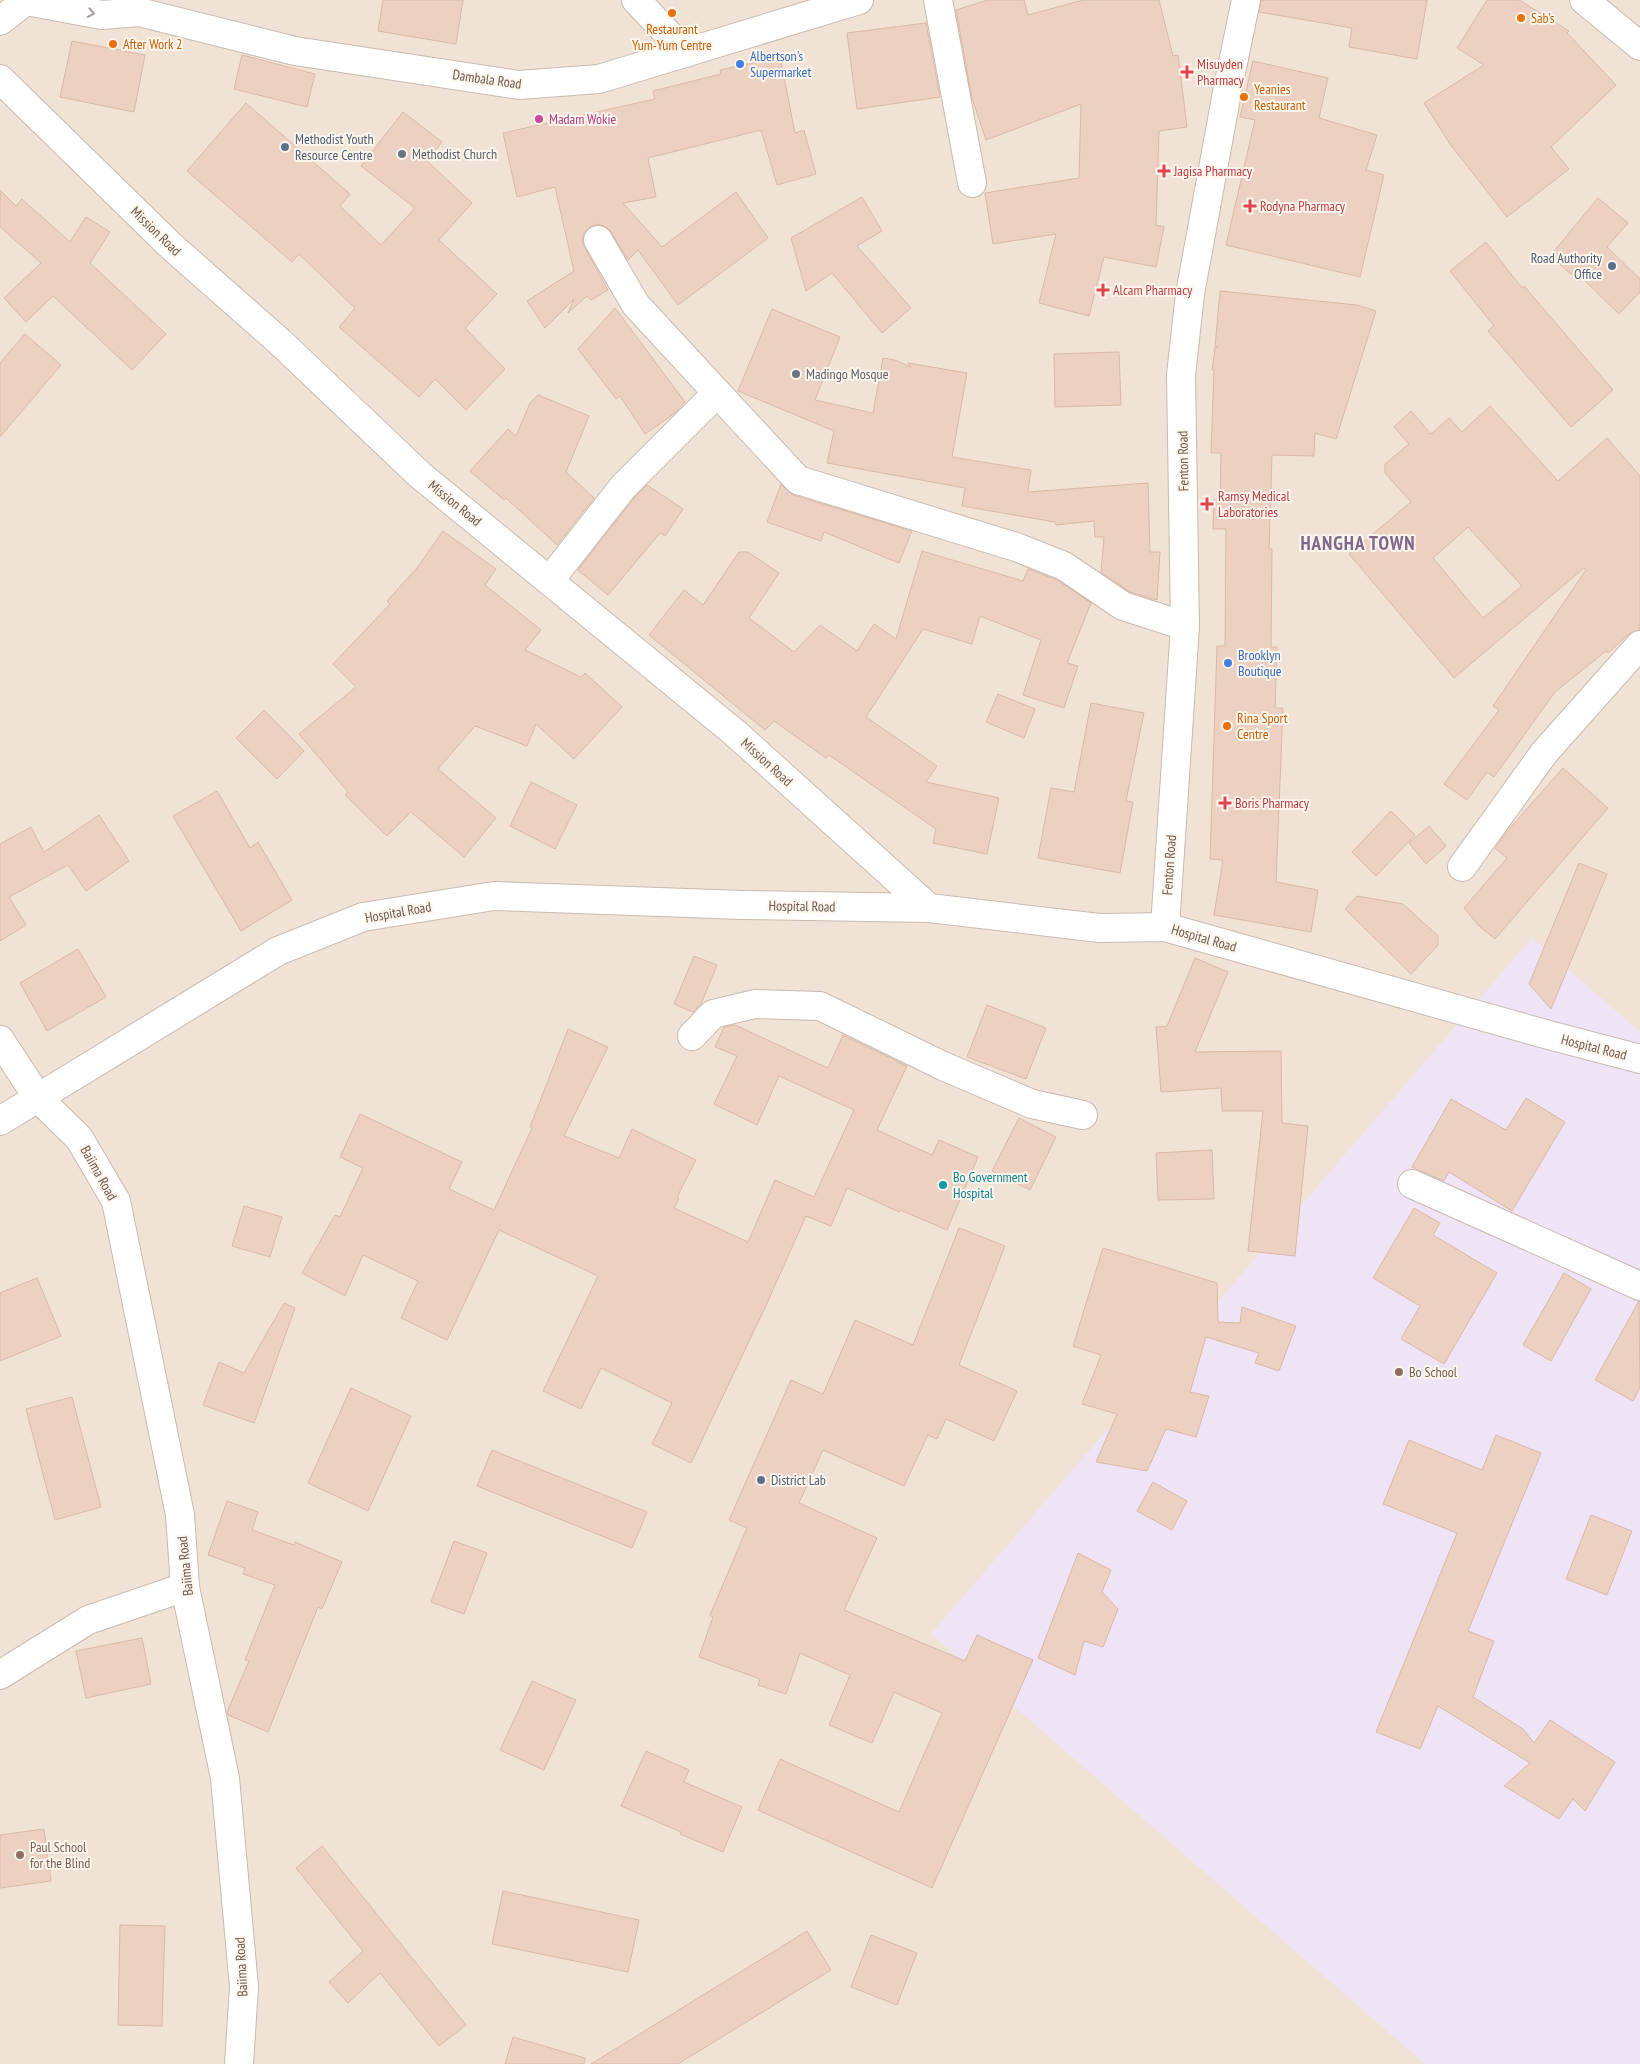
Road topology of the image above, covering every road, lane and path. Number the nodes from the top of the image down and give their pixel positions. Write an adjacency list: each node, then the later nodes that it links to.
1 (636, 0): 10 (street)
2 (860, 0): 10 (street, Dambala Road)
3 (938, 0): 12 (street)
4 (1246, 0): 16 (street, Fenton Road)
5 (1584, 0): 9 (street)
6 (27, 1): 7 (street, Dambala Road, one-way to 7); 8 (street)
7 (130, 6): 10 (street, Dambala Road)
8 (0, 22)
9 (1640, 46)
10 (686, 53)
11 (0, 79): 15 (street, Mission Road)
12 (972, 184)
13 (598, 240): 14 (street)
14 (717, 392): 15 (street); 16 (street)
15 (550, 580): 19 (street, Mission Road)
16 (1186, 626): 20 (street, Fenton Road)
17 (1640, 645): 18 (street)
18 (1462, 867)
19 (929, 908): 20 (street, Hospital Road); 24 (street, Hospital Road)
20 (1165, 927): 23 (street, Hospital Road)
21 (692, 1036): 25 (street)
22 (0, 1040): 24 (street, Baiima Road)
23 (1640, 1059)
24 (38, 1098): 26 (street, Hospital Road); 29 (street, Baiima Road)
25 (1083, 1115)
26 (0, 1121)
27 (1412, 1184): 28 (street)
28 (1640, 1286)
29 (185, 1587): 30 (street); 31 (street, Baiima Road)
30 (0, 1675)
31 (238, 2064)

